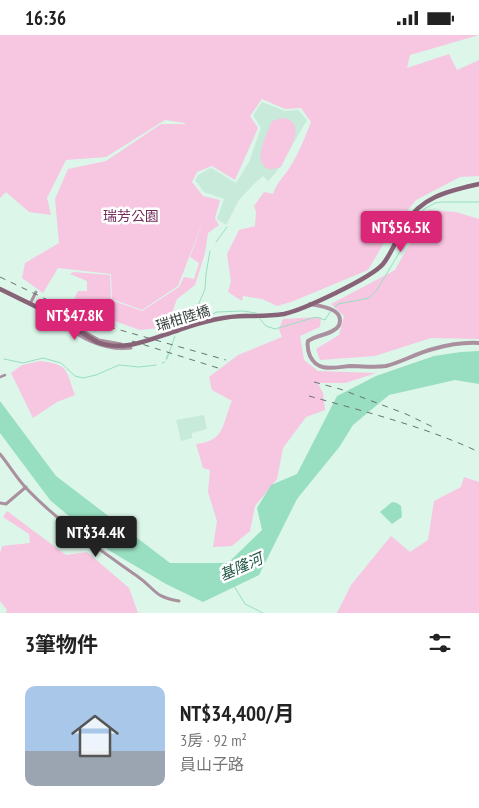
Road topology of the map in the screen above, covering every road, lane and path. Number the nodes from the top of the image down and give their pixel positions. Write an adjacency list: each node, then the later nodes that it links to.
1 (479, 184): 5 (main road, 瑞柑陸橋)
2 (0, 289): 4 (main road)
3 (36, 291): 4 (street)
4 (30, 304): 6 (main road)
5 (310, 304): 6 (main road, 瑞柑陸橋, bridge); 9 (street)
6 (53, 315): 6 (street)
7 (167, 331): 8 (street)
8 (169, 336)
9 (479, 343)
10 (5, 375): 11 (street)
11 (0, 377)
12 (0, 454): 13 (street)
13 (26, 487): 14 (street); 15 (street)
14 (0, 503)
15 (179, 601)

